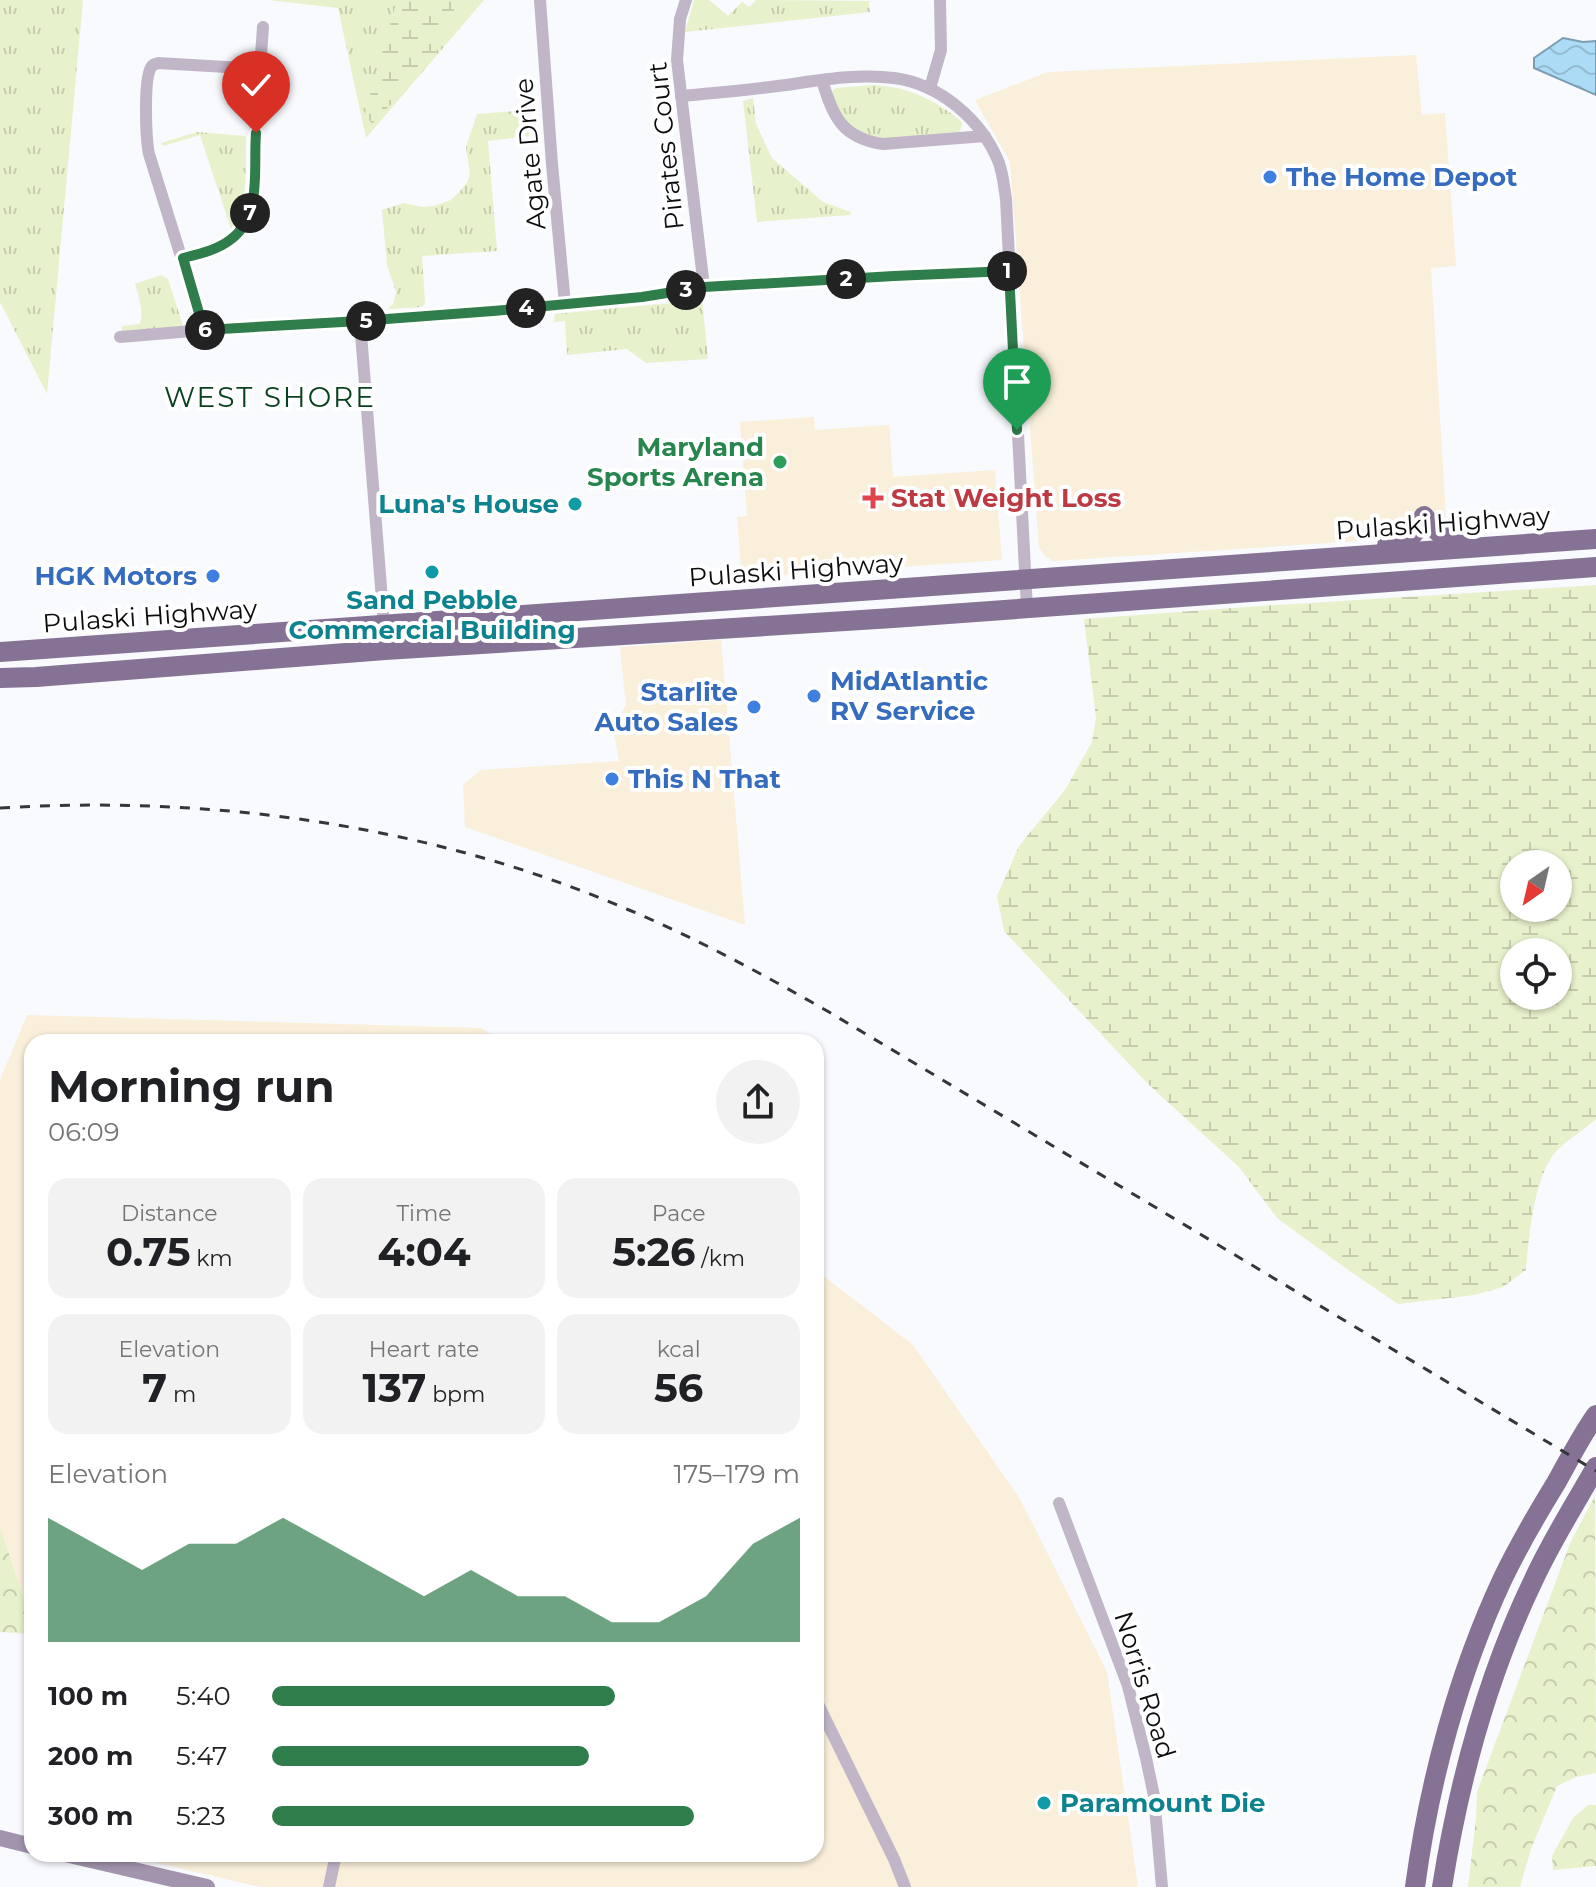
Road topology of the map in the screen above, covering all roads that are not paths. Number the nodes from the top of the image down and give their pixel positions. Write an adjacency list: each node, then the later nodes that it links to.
1 (540, 0): 13 (street, Agate Drive)
2 (686, 0): 8 (street, Pirates Court)
3 (940, 0): 7 (street)
4 (263, 27): 5 (street)
5 (260, 69): 10 (street); 10 (street)
6 (822, 80): 7 (street); 8 (street); 9 (street)
7 (930, 88): 9 (street)
8 (681, 96): 12 (street, Pirates Court)
9 (985, 136): 11 (street)
10 (183, 258): 15 (street)
11 (1009, 271): 12 (street); 21 (street)
12 (704, 287): 13 (street)
13 (565, 304): 14 (street)
14 (360, 321): 15 (street); 23 (street)
15 (204, 330): 16 (street)
16 (120, 337)
17 (1596, 539): 18 (highway, Pulaski Highway)
18 (1566, 541): 19 (highway, Pulaski Highway); 19 (highway)
19 (1330, 557): 21 (highway, Pulaski Highway)
20 (1596, 567): 22 (highway, Pulaski Highway)
21 (1025, 580): 22 (street); 23 (highway, Pulaski Highway)
22 (1027, 609): 25 (highway, Pulaski Highway)
23 (384, 625): 24 (highway, Pulaski Highway)
24 (0, 652)
25 (0, 678)
26 (1592, 1421): 38 (highway)
27 (1596, 1467): 39 (highway)
28 (1059, 1503): 37 (street, Norris Road)
29 (824, 1716): 36 (street)
30 (0, 1838): 31 (main road)
31 (24, 1844)
32 (99, 1862): 34 (main road)
33 (334, 1862): 35 (street)
34 (207, 1887)
35 (329, 1887)
36 (905, 1887)
37 (1162, 1887)
38 (1415, 1887)
39 (1442, 1887)

